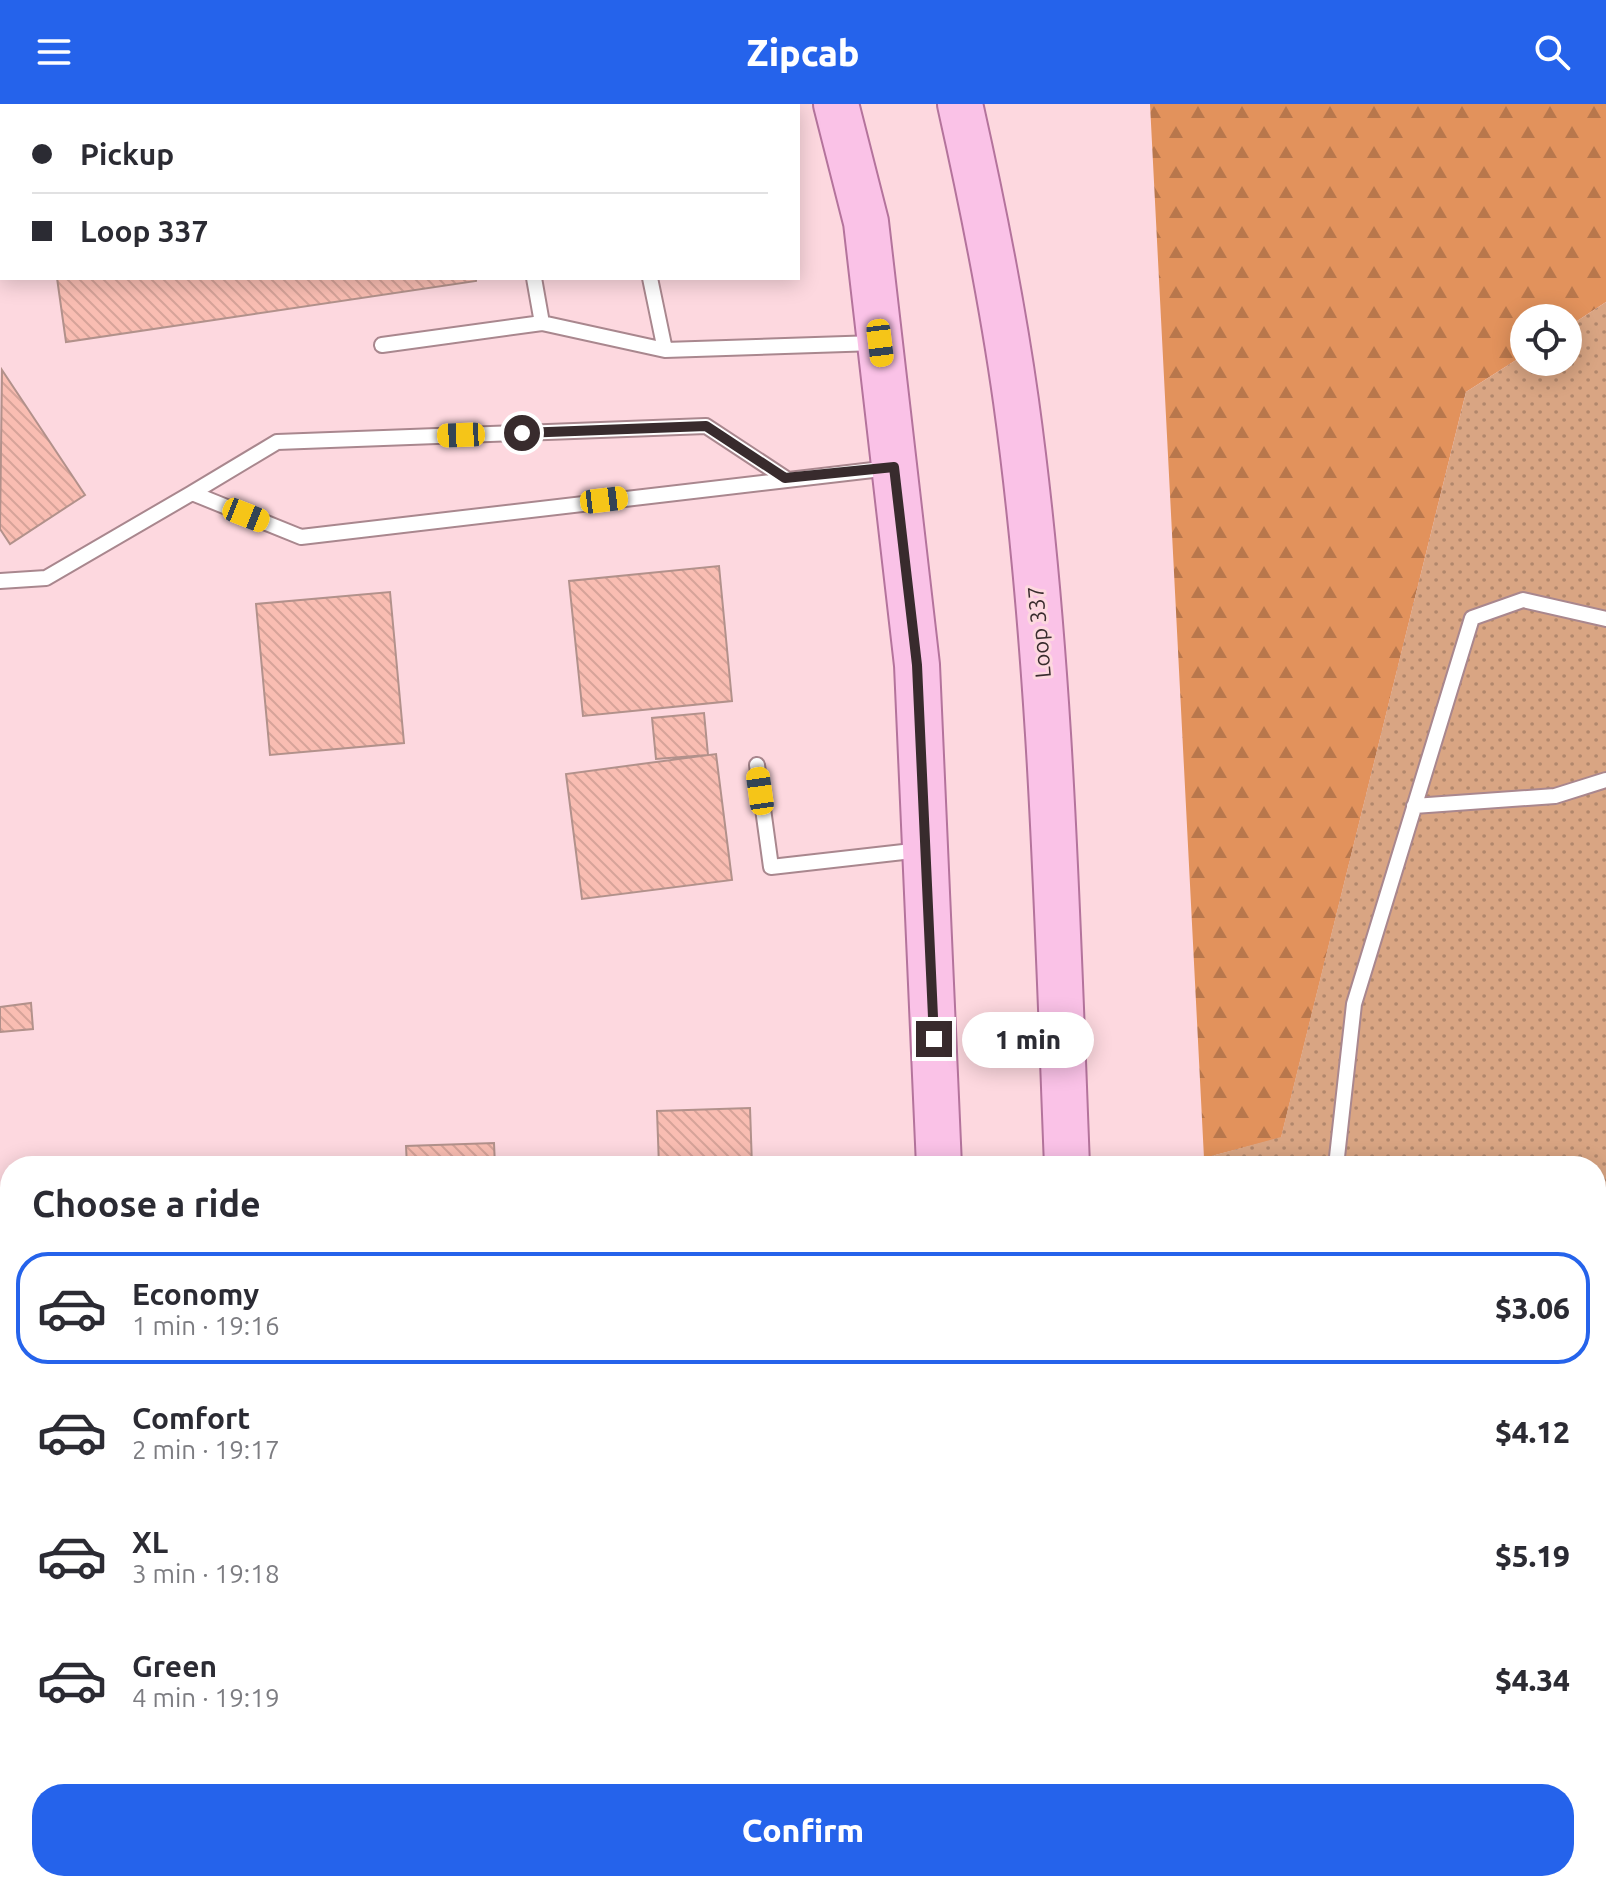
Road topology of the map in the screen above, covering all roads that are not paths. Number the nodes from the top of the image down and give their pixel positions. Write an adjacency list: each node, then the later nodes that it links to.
1 (836, 104): 6 (main road)
2 (960, 104): 19 (main road, Loop 337)
3 (534, 280): 5 (lane)
4 (650, 280): 8 (lane)
5 (542, 323): 7 (lane); 8 (lane)
6 (880, 343): 8 (lane); 9 (main road)
7 (382, 345)
8 (665, 350)
9 (894, 467): 10 (lane); 17 (main road)
10 (785, 478): 11 (lane); 11 (lane)
11 (192, 493): 12 (lane)
12 (0, 581)
13 (1606, 619): 16 (lane)
14 (757, 765): 17 (lane)
15 (1606, 780): 16 (lane)
16 (1414, 806): 20 (lane)
17 (926, 850): 18 (main road)
18 (939, 1156)
19 (1067, 1156)
20 (1337, 1156)

